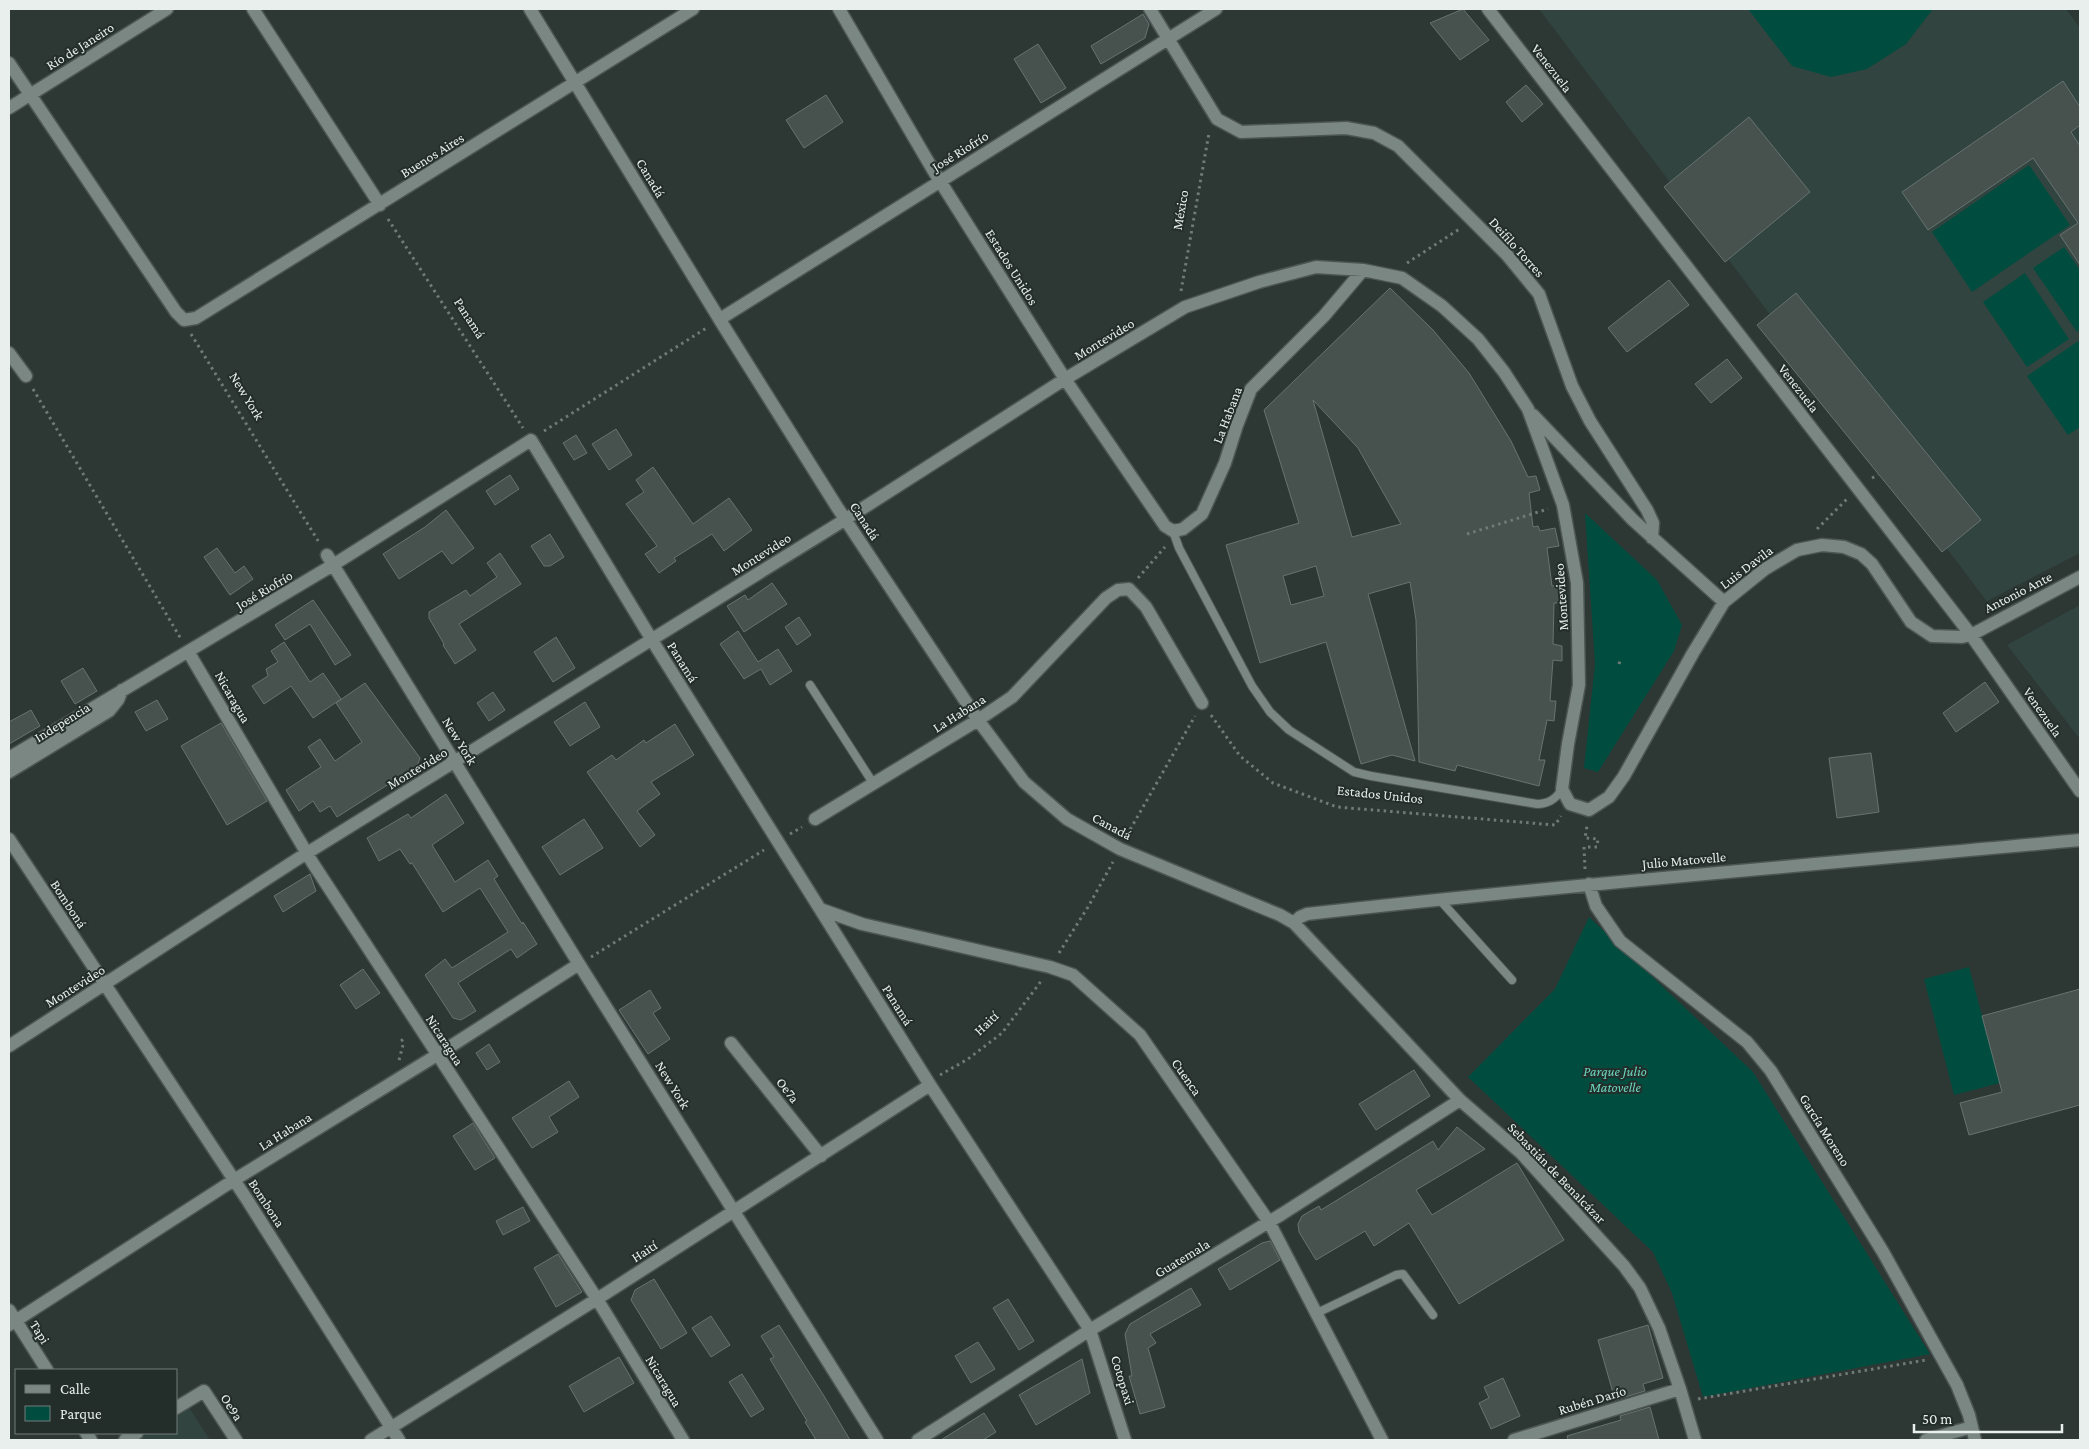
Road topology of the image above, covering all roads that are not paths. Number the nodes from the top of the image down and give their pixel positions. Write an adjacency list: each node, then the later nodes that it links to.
1 (167, 9): 12 (street, Río de Janeiro)
2 (253, 9): 15 (street)
3 (530, 9): 11 (street, Canadá)
4 (693, 9): 11 (street, Buenos Aires)
5 (838, 9): 14 (street, Estados Unidos)
6 (1150, 9): 9 (street)
7 (1216, 9): 9 (street, José Riofrío)
8 (1488, 9): 29 (street, Venezuela)
9 (1168, 40): 14 (street, José Riofrío); 25 (street, Deifilo Torres)
10 (9, 63): 12 (street)
11 (575, 82): 15 (street, Buenos Aires); 17 (street, Canadá)
12 (30, 95): 13 (street, Río de Janeiro); 15 (street, Buenos Aires)
13 (9, 108)
14 (940, 181): 17 (street, José Riofrío); 20 (street, Estados Unidos)
15 (380, 205)
16 (1362, 270): 20 (street, Montevideo); 21 (street, Montevideo); 24 (street, La Habana)
17 (720, 319): 23 (street, Canadá)
18 (9, 353): 19 (street)
19 (26, 376)
20 (1065, 379): 23 (street, Montevideo); 24 (street, Estados Unidos)
21 (1528, 409): 25 (street, Montevideo); 40 (street, Montevideo)
22 (531, 440): 26 (street, José Riofrío); 30 (street, Panamá)
23 (846, 519): 30 (street, Montevideo); 35 (street, Canadá)
24 (1173, 531): 40 (lane)
25 (1652, 538): 28 (street)
26 (330, 560): 31 (street, José Riofrío); 37 (street, New York)
27 (2080, 577): 29 (street, Antonio Ante)
28 (1724, 602): 29 (street, Luis Davila); 40 (street, Luis Davila)
29 (1971, 634): 41 (street, Venezuela)
30 (651, 639): 37 (street, Montevideo); 48 (street, Panamá)
31 (186, 648): 33 (street, José Riofrío); 45 (street, Nicaragua)
32 (810, 685): 39 (lane)
33 (122, 690): 36 (street, José Riofrío); 38 (street, Indepencia)
34 (1200, 707): 35 (street, La Habana)
35 (978, 720): 39 (street, La Habana); 49 (street, Canadá)
36 (9, 758)
37 (456, 762): 45 (street, Montevideo); 50 (street, New York)
38 (9, 772)
39 (873, 783): 42 (street, La Habana)
40 (1562, 789)
41 (2080, 791)
42 (815, 819)
43 (9, 840): 52 (street, Bomboná)
44 (2080, 840): 46 (street, Julio Matovelle)
45 (307, 853): 52 (street, Montevideo); 55 (street, Nicaragua)
46 (1589, 884): 47 (street, Julio Matovelle); 71 (street, García Moreno)
47 (1439, 899): 49 (street, Julio Matovelle); 51 (lane)
48 (820, 909): 56 (street, Panamá); 61 (street, Cuenca)
49 (1294, 923): 57 (street, Sebastián de Benalcázar)
50 (581, 962): 55 (street, La Habana); 60 (street, New York)
51 (1512, 980)
52 (104, 985): 54 (street, Montevideo); 59 (street, Bombona)
53 (731, 1043): 58 (street, Oe7a)
54 (9, 1046)
55 (437, 1056): 59 (street, La Habana); 62 (street, Nicaragua)
56 (932, 1082): 58 (street, Haití); 66 (street, Panamá)
57 (1460, 1100): 61 (street, Guatemala); 68 (street, Sebastián de Benalcázar)
58 (821, 1156): 60 (street, Haití)
59 (234, 1180): 65 (street, La Habana); 70 (street, Bombona)
60 (735, 1211): 62 (street, Haití); 76 (street, New York)
61 (1269, 1222): 63 (street, Cuenca); 66 (street, Guatemala)
62 (597, 1299): 70 (street, Haití); 75 (street, Nicaragua)
63 (1317, 1313): 64 (lane); 79 (street, Cuenca)
64 (1433, 1315)
65 (11, 1319): 67 (street, Tapi)
66 (1090, 1330): 77 (street, Guatemala); 78 (street, Cotopaxi)
67 (46, 1369)
68 (1680, 1389): 80 (street, Rubén Darío); 81 (street, Sebastián de Benalcázar)
69 (178, 1407): 72 (street, Oe9a)
70 (391, 1427): 73 (street, Haití); 74 (street, Bombona)
71 (1972, 1427): 82 (street); 83 (street, García Moreno)
72 (236, 1440)
73 (371, 1440)
74 (399, 1440)
75 (683, 1440)
76 (878, 1440)
77 (918, 1440)
78 (1125, 1440)
79 (1382, 1440)
80 (1514, 1440)
81 (1695, 1440)
82 (1926, 1440)
83 (1975, 1440)

